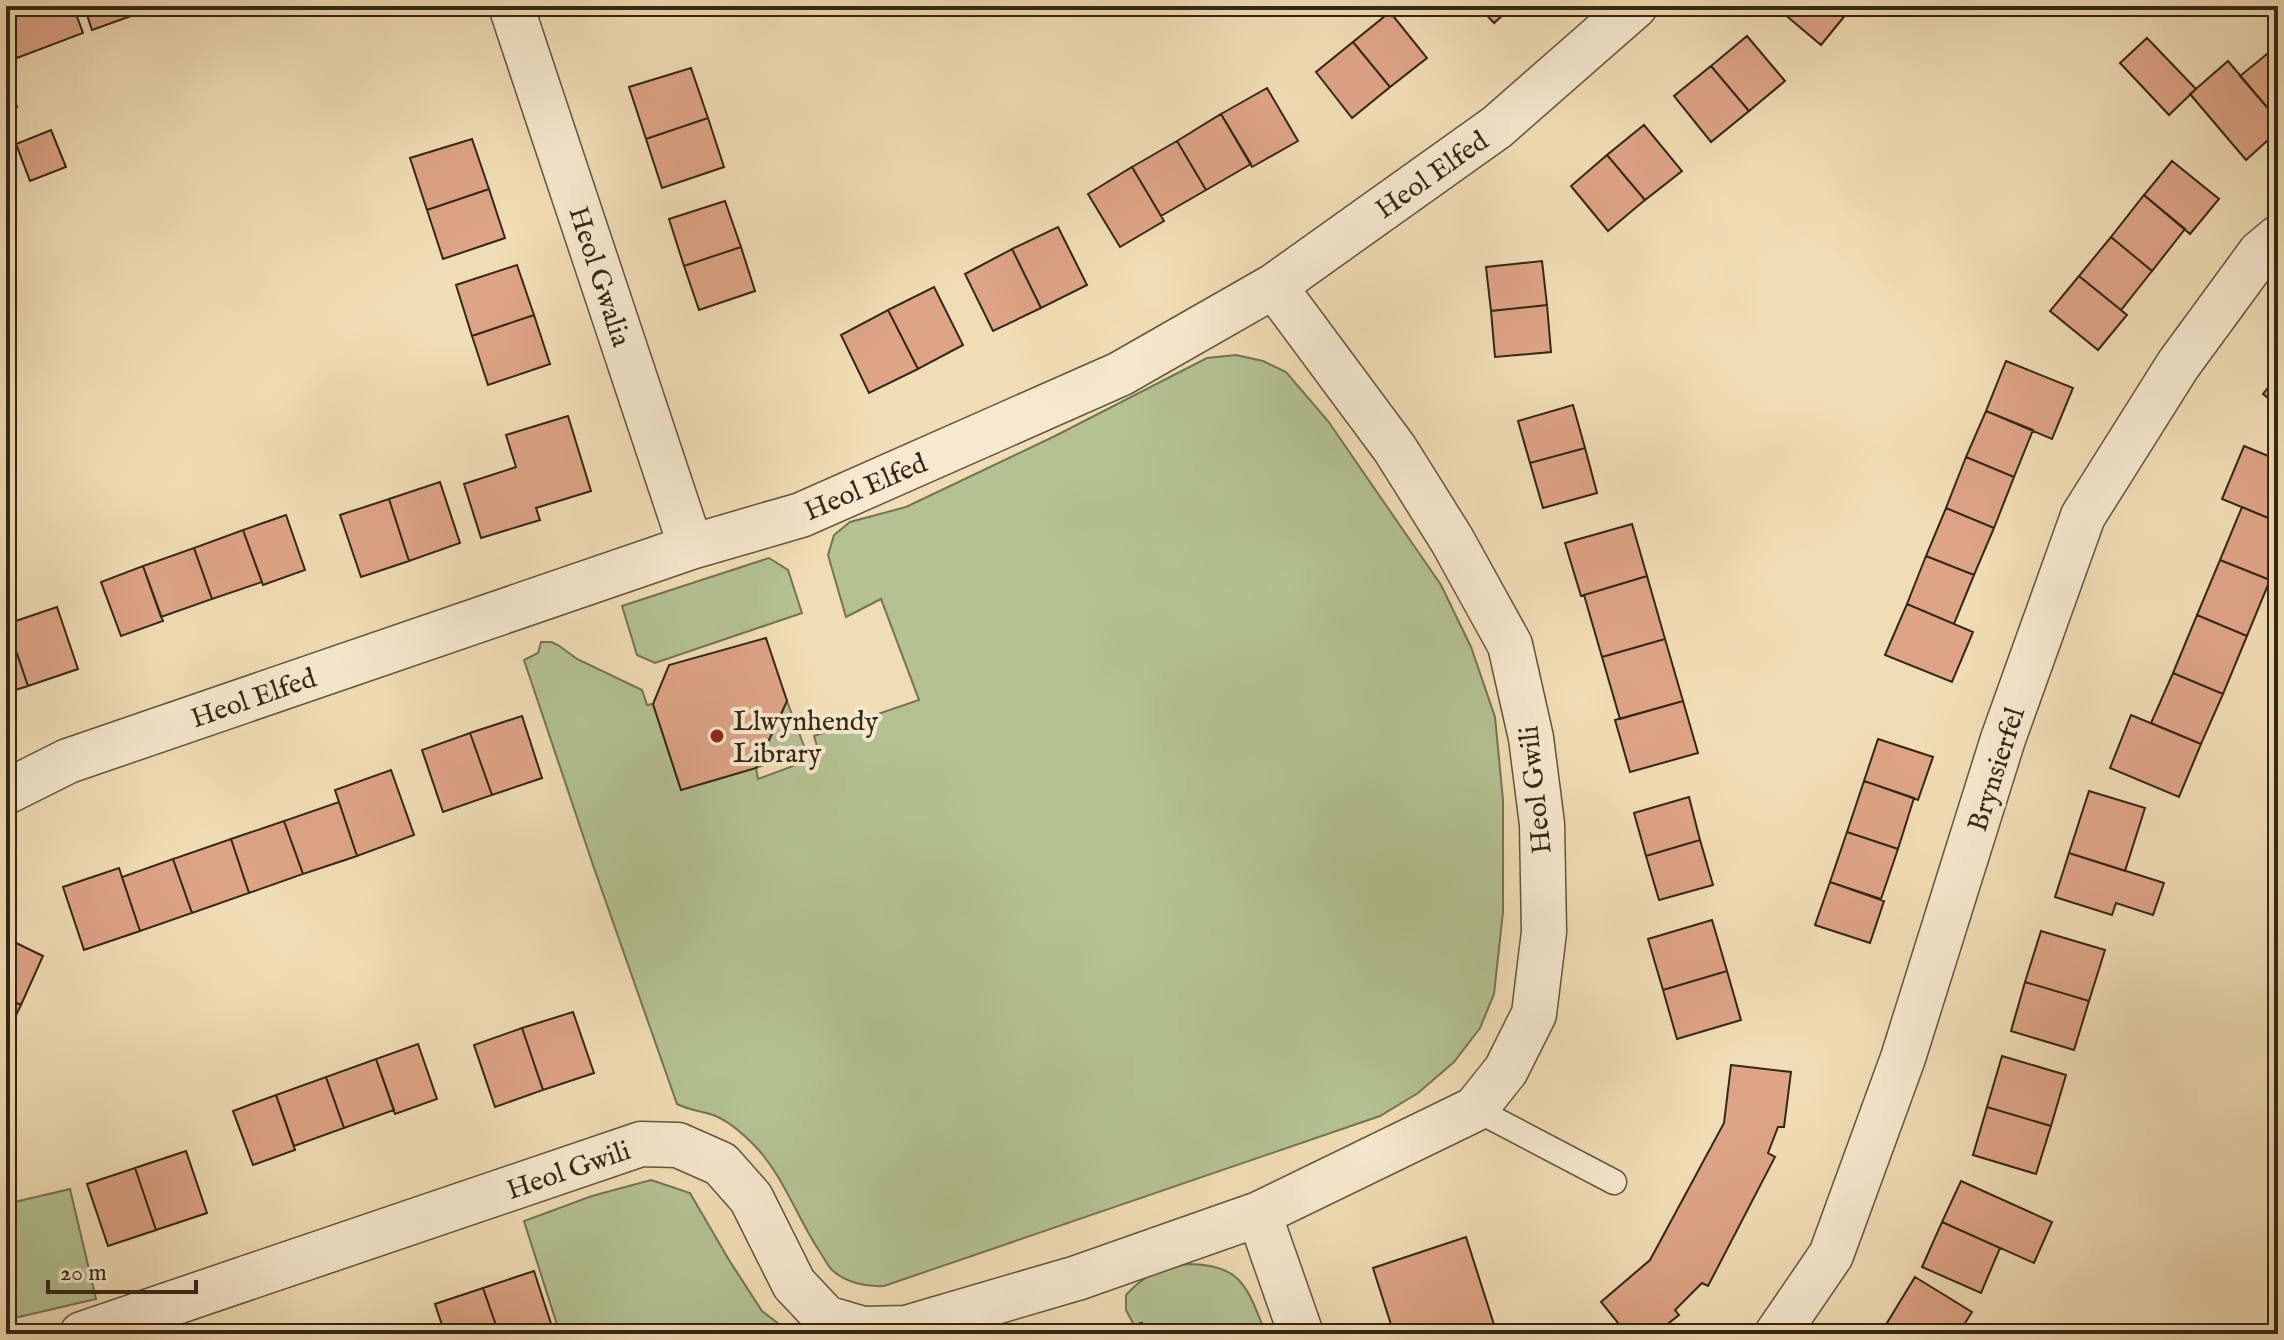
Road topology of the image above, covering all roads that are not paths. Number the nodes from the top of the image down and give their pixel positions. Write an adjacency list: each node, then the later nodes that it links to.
1 (511, 6): 5 (street, Heol Gwalia)
2 (1635, 6): 4 (street, Heol Elfed)
3 (2278, 238): 12 (street, Brynsierfel)
4 (1274, 286): 5 (street, Heol Elfed); 7 (street, Heol Gwili)
5 (691, 547): 6 (street, Heol Elfed)
6 (6, 792)
7 (1475, 1109): 8 (lane); 9 (street, Heol Gwili)
8 (1614, 1182)
9 (1259, 1214): 10 (street, Heol Gwili); 11 (street)
10 (82, 1334)
11 (1301, 1334)
12 (1777, 1334)

